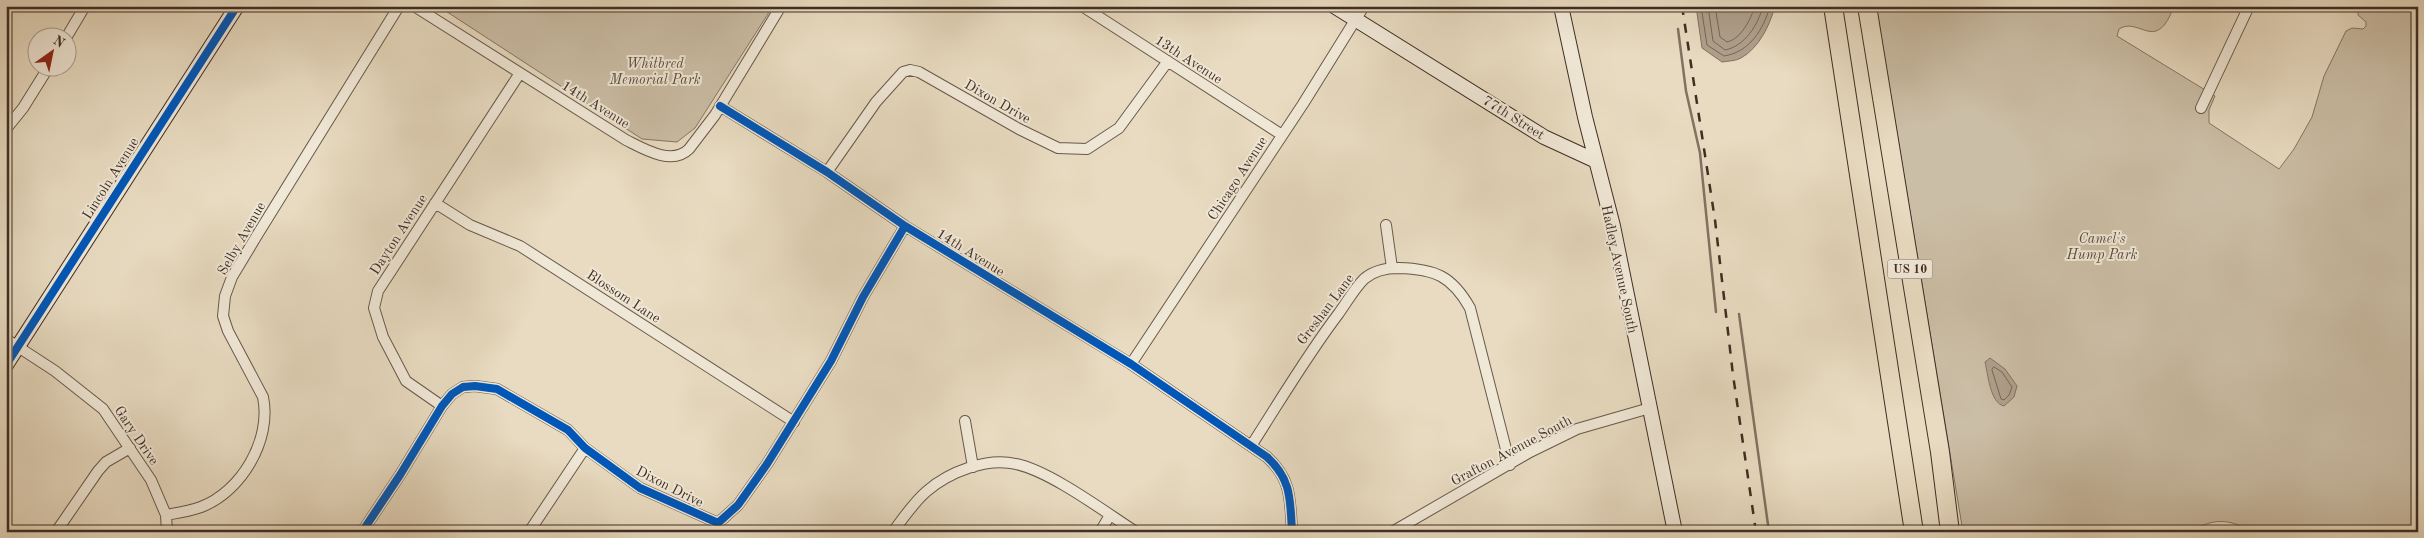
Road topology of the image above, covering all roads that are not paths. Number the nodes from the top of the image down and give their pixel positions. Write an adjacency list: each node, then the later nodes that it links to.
1 (85, 6): 14 (street)
2 (236, 6): 28 (street, Lincoln Avenue)
3 (399, 6): 40 (street, Selby Avenue)
4 (414, 6): 16 (street, 14th Avenue)
5 (781, 6): 18 (street)
6 (1082, 6): 15 (street, 13th Avenue)
7 (1334, 6): 13 (street, 77th Street)
8 (1364, 6): 13 (street, Chicago Avenue)
9 (1561, 6): 22 (street, Hadley Avenue South)
10 (1833, 6): 52 (highway, US 10)
11 (1867, 6): 53 (highway, US 10)
12 (2249, 6): 19 (street)
13 (1355, 20): 21 (street, Chicago Avenue); 22 (street, 77th Street)
14 (72, 28)
15 (1168, 62): 21 (street, 13th Avenue); 23 (street, Dixon Drive)
16 (520, 73): 18 (street, 14th Avenue); 24 (street, Dayton Avenue)
17 (42, 78): 20 (street)
18 (720, 106): 23 (street, 14th Avenue)
19 (2201, 108)
20 (6, 130)
21 (1282, 135): 29 (street, Chicago Avenue)
22 (1596, 161): 32 (street, Hadley Avenue South)
23 (827, 172): 26 (street, 14th Avenue)
24 (435, 203): 31 (street, Dayton Avenue); 34 (street, Blossom Lane)
25 (1386, 225): 27 (street)
26 (905, 226): 29 (street, 14th Avenue); 34 (street, Dixon Drive)
27 (1392, 268): 35 (street, Greshan Lane); 38 (street, Greshan Lane)
28 (12, 342): 30 (street, Lincoln Avenue); 36 (street, Gary Drive)
29 (1131, 364): 35 (street, 14th Avenue)
30 (6, 365)
31 (442, 406): 37 (street, Dixon Drive); 44 (street, Dixon Drive)
32 (1650, 408): 38 (street, Grafton Avenue South); 51 (street, Hadley Avenue South)
33 (965, 421): 39 (street)
34 (794, 422): 37 (street, Dixon Drive)
35 (1252, 446): 49 (street, 14th Avenue)
36 (130, 448): 40 (street, Gary Drive); 42 (street)
37 (585, 448): 45 (street)
38 (1510, 464): 50 (street, Grafton Avenue South)
39 (973, 467): 41 (street); 46 (street)
40 (166, 515): 43 (street, Gary Drive)
41 (1110, 515): 47 (street); 48 (street)
42 (56, 532)
43 (168, 532)
44 (362, 532)
45 (529, 532)
46 (892, 532)
47 (1100, 532)
48 (1136, 532)
49 (1292, 532)
50 (1392, 532)
51 (1675, 532)
52 (1914, 532)
53 (1950, 532)

